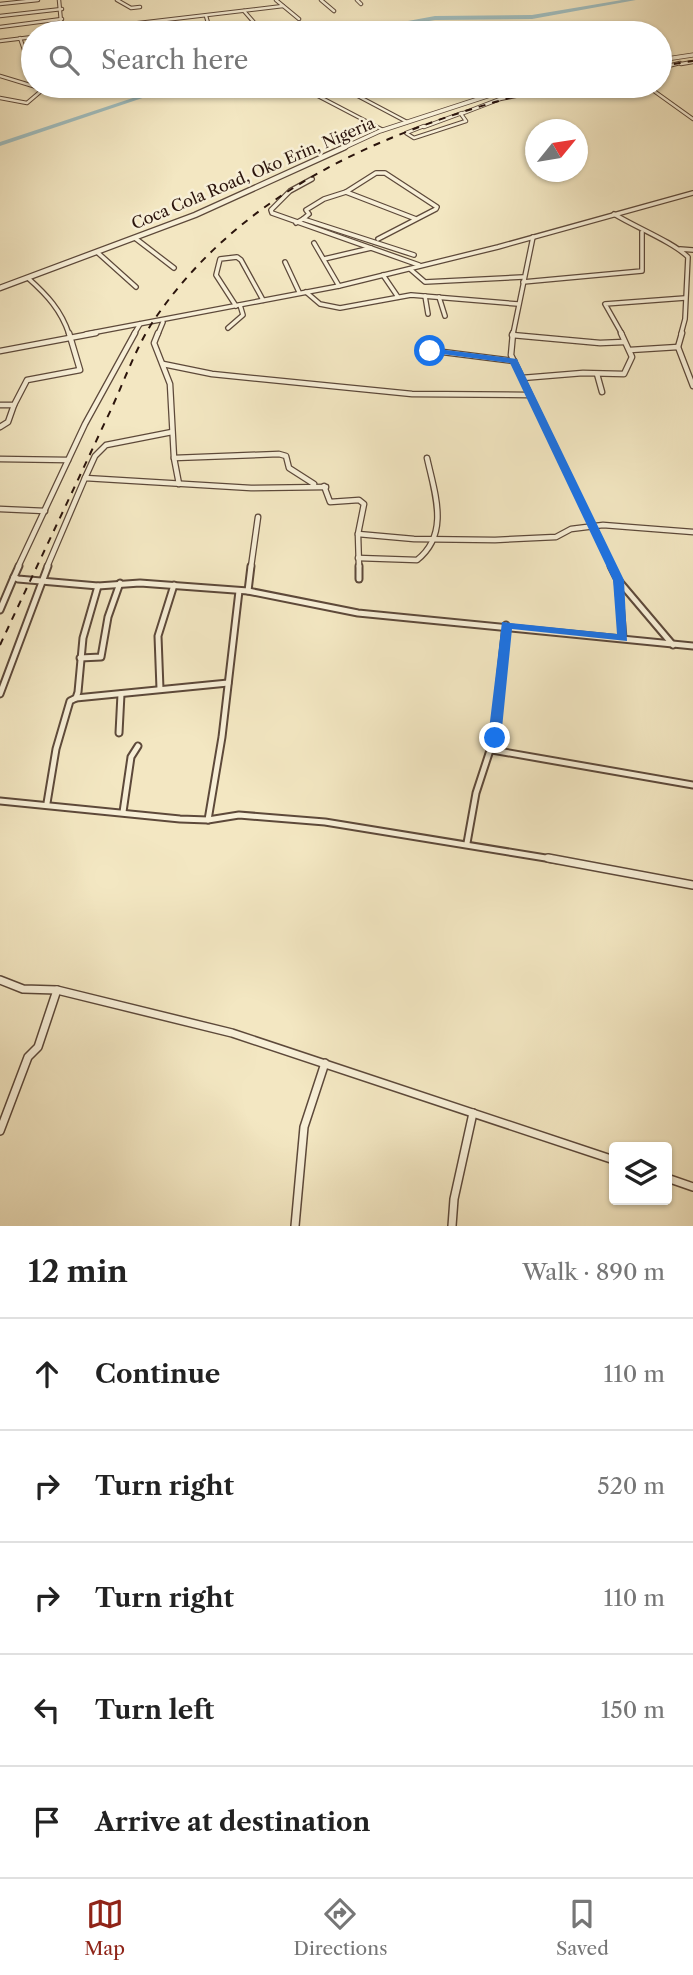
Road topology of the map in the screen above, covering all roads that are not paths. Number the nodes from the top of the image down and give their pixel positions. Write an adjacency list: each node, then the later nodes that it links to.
1 (38, 0): 7 (street)
2 (59, 0): 11 (street)
3 (117, 0): 10 (street)
4 (276, 0): 9 (street)
5 (321, 0): 13 (street)
6 (357, 0): 8 (street)
7 (0, 4)
8 (361, 4)
9 (283, 6): 12 (street); 17 (street)
10 (140, 7)
11 (62, 9): 14 (street); 16 (street)
12 (244, 11): 15 (street); 21 (street)
13 (334, 11)
14 (0, 16)
15 (206, 16): 19 (street); 20 (street)
16 (62, 19): 18 (street)
17 (299, 19)
18 (46, 21)
19 (165, 21)
20 (207, 21)
21 (253, 21)
22 (21, 24): 23 (street)
23 (0, 27)
24 (20, 38): 25 (street); 26 (street)
25 (0, 41)
26 (21, 41)
27 (693, 55): 28 (street)
28 (673, 58): 30 (street)
29 (693, 62): 30 (street)
30 (681, 64): 31 (street)
31 (672, 66)
32 (0, 76): 33 (street)
33 (21, 82)
34 (0, 98): 35 (street)
35 (33, 98)
36 (322, 98): 45 (street)
37 (361, 98): 43 (street)
38 (477, 98): 43 (street, Coca Cola Road, Oko Erin, Nigeria)
39 (505, 98): 41 (street)
40 (664, 98): 42 (street)
41 (462, 113): 44 (street); 46 (street)
42 (693, 119)
43 (407, 122): 45 (street, Coca Cola Road, Oko Erin, Nigeria)
44 (424, 126): 46 (street); 46 (street)
45 (383, 130): 56 (street, Coca Cola Road, Oko Erin, Nigeria)
46 (432, 133)
47 (312, 179): 53 (street)
48 (346, 192): 51 (street); 52 (street); 52 (street)
49 (693, 193): 50 (street)
50 (614, 215): 54 (street); 55 (street)
51 (303, 219): 53 (street); 57 (street)
52 (416, 219): 57 (street)
53 (296, 223): 59 (street)
54 (642, 232): 60 (street); 71 (street)
55 (533, 237): 66 (street); 71 (street)
56 (135, 238): 62 (street, Coca Cola Road, Oko Erin, Nigeria); 67 (street)
57 (378, 239): 63 (street)
58 (314, 243): 64 (street)
59 (371, 248): 64 (street); 66 (street)
60 (680, 249): 61 (street); 81 (street)
61 (693, 250)
62 (97, 252): 70 (street, Coca Cola Road, Oko Erin, Nigeria); 73 (street)
63 (414, 255)
64 (324, 260): 72 (street)
65 (285, 262): 75 (street)
66 (422, 265): 68 (street)
67 (174, 268)
68 (410, 269): 69 (street); 71 (street)
69 (383, 275): 72 (street); 79 (street)
70 (28, 278): 74 (street, Coca Cola Road, Oko Erin, Nigeria); 91 (street)
71 (523, 280): 83 (street)
72 (339, 286): 76 (street)
73 (136, 287)
74 (0, 288)
75 (299, 292): 76 (street); 82 (street)
76 (306, 292): 79 (street)
77 (425, 296): 79 (street); 80 (street); 85 (street)
78 (693, 296): 81 (street)
79 (398, 297)
80 (439, 297): 83 (street); 86 (street)
81 (686, 297): 92 (street); 93 (street)
82 (263, 300): 84 (street); 84 (street)
83 (518, 304): 90 (street)
84 (238, 305): 87 (street); 89 (street)
85 (428, 314)
86 (445, 316)
87 (163, 322): 88 (street); 98 (street)
88 (140, 324): 91 (street); 113 (street)
89 (228, 328)
90 (512, 335): 92 (street); 97 (street)
91 (68, 336): 96 (street); 107 (street)
92 (624, 342): 95 (street)
93 (678, 347): 95 (street); 103 (street)
94 (419, 349): 97 (street)
95 (630, 350): 101 (street)
96 (0, 351)
97 (514, 361): 102 (street)
98 (163, 364): 99 (street); 100 (street)
99 (177, 369): 100 (street); 105 (street)
100 (167, 372): 109 (street)
101 (597, 374): 102 (street); 104 (street)
102 (522, 378): 105 (street)
103 (693, 386)
104 (602, 392)
105 (529, 395): 120 (street)
106 (0, 405): 107 (street)
107 (13, 405): 108 (street)
108 (0, 426)
109 (172, 432): 110 (street); 114 (street)
110 (174, 458): 115 (street); 116 (street)
111 (427, 458): 123 (street)
112 (0, 459): 113 (street)
113 (68, 460): 118 (street)
114 (85, 478): 115 (street); 128 (street)
115 (179, 484): 116 (street)
116 (326, 487): 122 (street)
117 (0, 509): 118 (street)
118 (46, 511): 125 (street)
119 (258, 517): 133 (street)
120 (593, 528): 121 (street); 123 (street); 127 (street)
121 (693, 532)
122 (358, 534): 123 (street); 124 (street)
123 (438, 540): 124 (street)
124 (358, 558): 126 (street)
125 (14, 577): 128 (street); 134 (street)
126 (359, 579)
127 (618, 580): 136 (street); 137 (street)
128 (41, 582): 131 (street); 142 (street)
129 (120, 583): 130 (street); 131 (street); 139 (street)
130 (174, 585): 132 (street); 141 (street)
131 (98, 586): 139 (street)
132 (239, 591): 133 (street); 140 (street)
133 (248, 591): 135 (street)
134 (0, 610)
135 (506, 625): 136 (street); 147 (street)
136 (623, 638): 137 (street)
137 (673, 645): 138 (street)
138 (693, 646)
139 (80, 658): 144 (street)
140 (228, 683): 141 (street); 152 (street)
141 (160, 689): 143 (street)
142 (0, 694)
143 (121, 694): 144 (street); 145 (street)
144 (76, 698): 150 (street)
145 (119, 733)
146 (138, 746): 151 (street)
147 (492, 750): 148 (street); 153 (street)
148 (693, 785)
149 (0, 801): 150 (street)
150 (47, 803): 151 (street)
151 (123, 812): 152 (street)
152 (208, 820): 153 (street)
153 (467, 843): 154 (street)
154 (693, 885)
155 (0, 980): 156 (street)
156 (57, 990): 157 (street); 159 (street)
157 (325, 1063): 158 (street); 163 (street)
158 (473, 1113): 160 (street); 164 (street)
159 (0, 1131)
160 (609, 1158)
161 (672, 1180): 162 (street)
162 (693, 1186)
163 (295, 1226)
164 (452, 1226)

